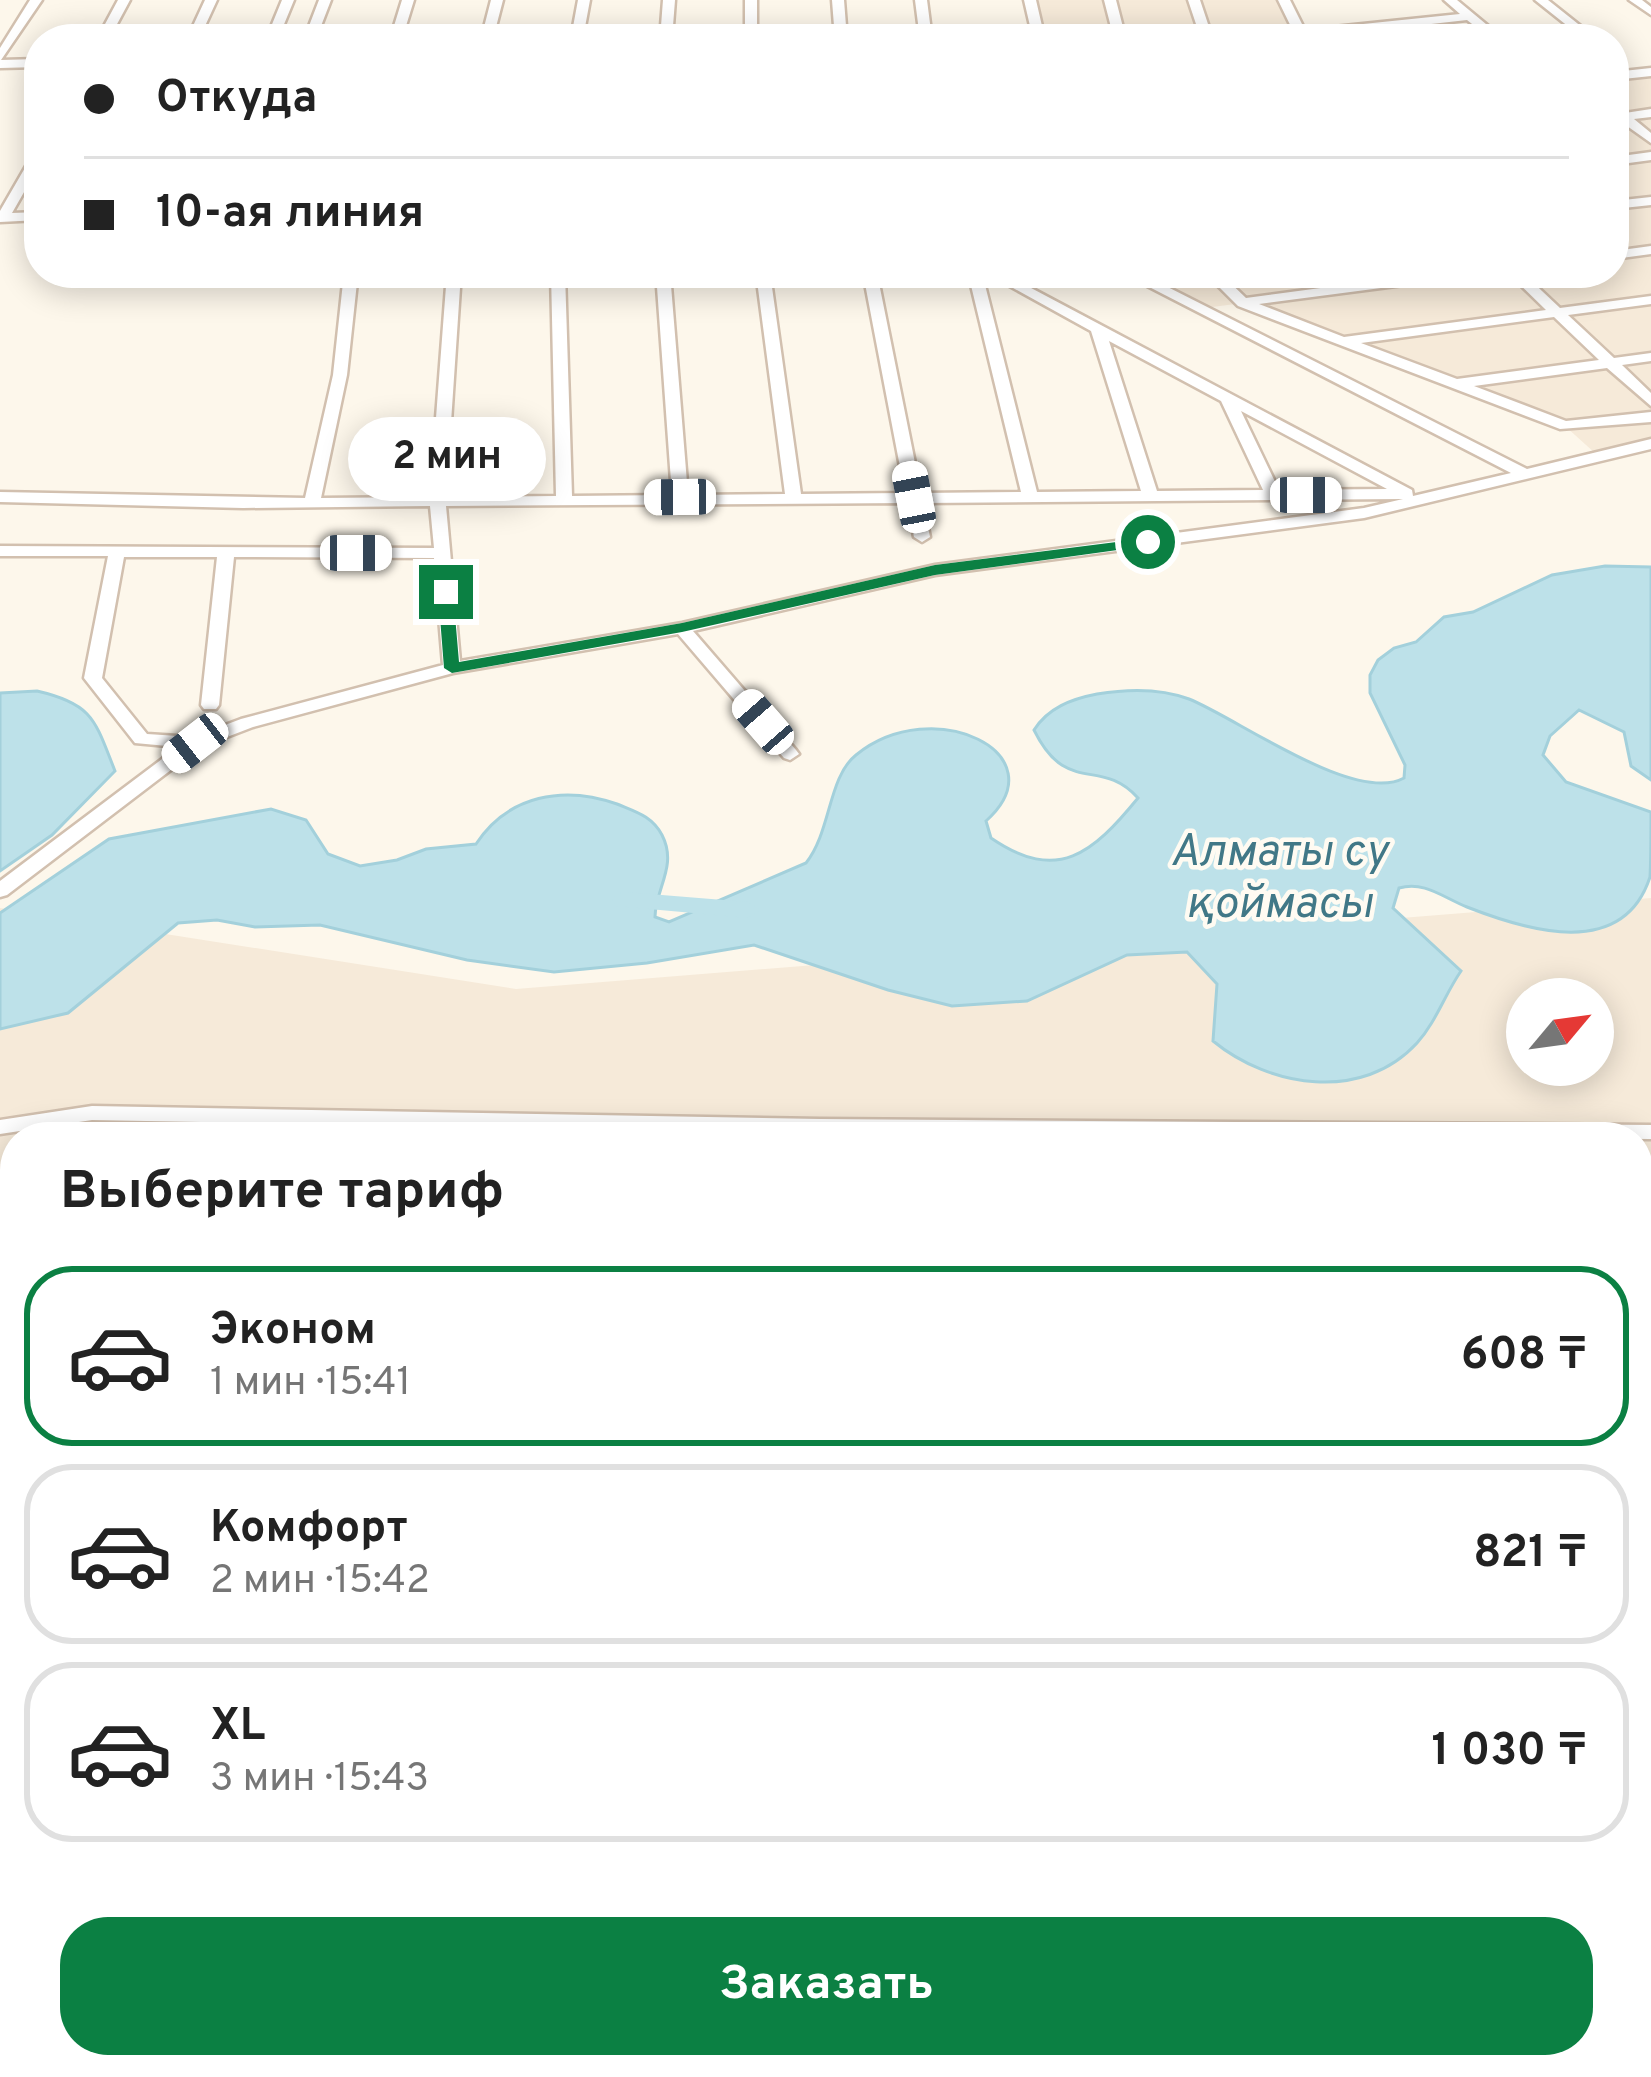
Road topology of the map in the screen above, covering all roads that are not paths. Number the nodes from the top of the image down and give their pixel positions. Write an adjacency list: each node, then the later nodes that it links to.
1 (36, 0): 10 (street)
2 (1450, 0): 6 (street)
3 (1541, 0): 9 (street)
4 (1635, 0): 5 (street)
5 (1651, 12)
6 (1471, 16): 7 (street); 8 (street)
7 (1403, 24)
8 (1480, 24)
9 (1572, 24)
10 (0, 61)
11 (1629, 69): 13 (street)
12 (1651, 72): 13 (street)
13 (1635, 74): 14 (street)
14 (1629, 75)
15 (24, 180): 16 (street)
16 (2, 218)
17 (349, 288): 53 (street)
18 (453, 288): 52 (street)
19 (558, 288): 51 (street)
20 (664, 288): 48 (street)
21 (766, 288): 47 (street)
22 (873, 288): 49 (street)
23 (979, 288): 43 (street)
24 (1021, 288): 33 (street)
25 (1157, 288): 31 (street)
26 (1228, 288): 30 (street)
27 (1354, 288): 30 (street)
28 (1530, 288): 32 (street)
29 (1651, 300): 32 (street)
30 (1243, 303): 31 (street); 34 (street)
31 (1197, 309): 42 (street)
32 (1555, 312): 34 (street); 36 (street)
33 (1098, 329): 38 (street); 44 (street)
34 (1342, 341): 37 (street)
35 (1651, 357): 36 (street)
36 (1612, 362): 37 (street); 39 (street)
37 (1449, 385): 40 (street)
38 (1228, 399): 45 (street); 50 (street)
39 (1651, 401)
40 (1651, 417)
41 (1651, 444): 42 (street)
42 (1523, 473): 50 (street)
43 (1030, 495): 44 (street); 49 (street)
44 (1150, 495): 45 (street)
45 (1273, 495): 50 (street)
46 (0, 496): 53 (street)
47 (793, 496): 48 (street); 49 (street)
48 (680, 497): 51 (street)
49 (914, 497): 54 (street)
50 (1412, 497): 59 (street)
51 (563, 500): 52 (street)
52 (438, 501): 53 (street); 58 (street)
53 (312, 502)
54 (922, 537)
55 (0, 550): 56 (street)
56 (117, 551): 57 (street); 62 (street)
57 (226, 552): 58 (street); 61 (street)
58 (442, 554): 60 (street)
59 (682, 628): 60 (street); 63 (street)
60 (452, 668): 62 (street)
61 (210, 705)
62 (195, 743): 64 (street)
63 (790, 754)
64 (0, 891)
65 (33, 1122): 66 (street)
66 (596, 1122)

